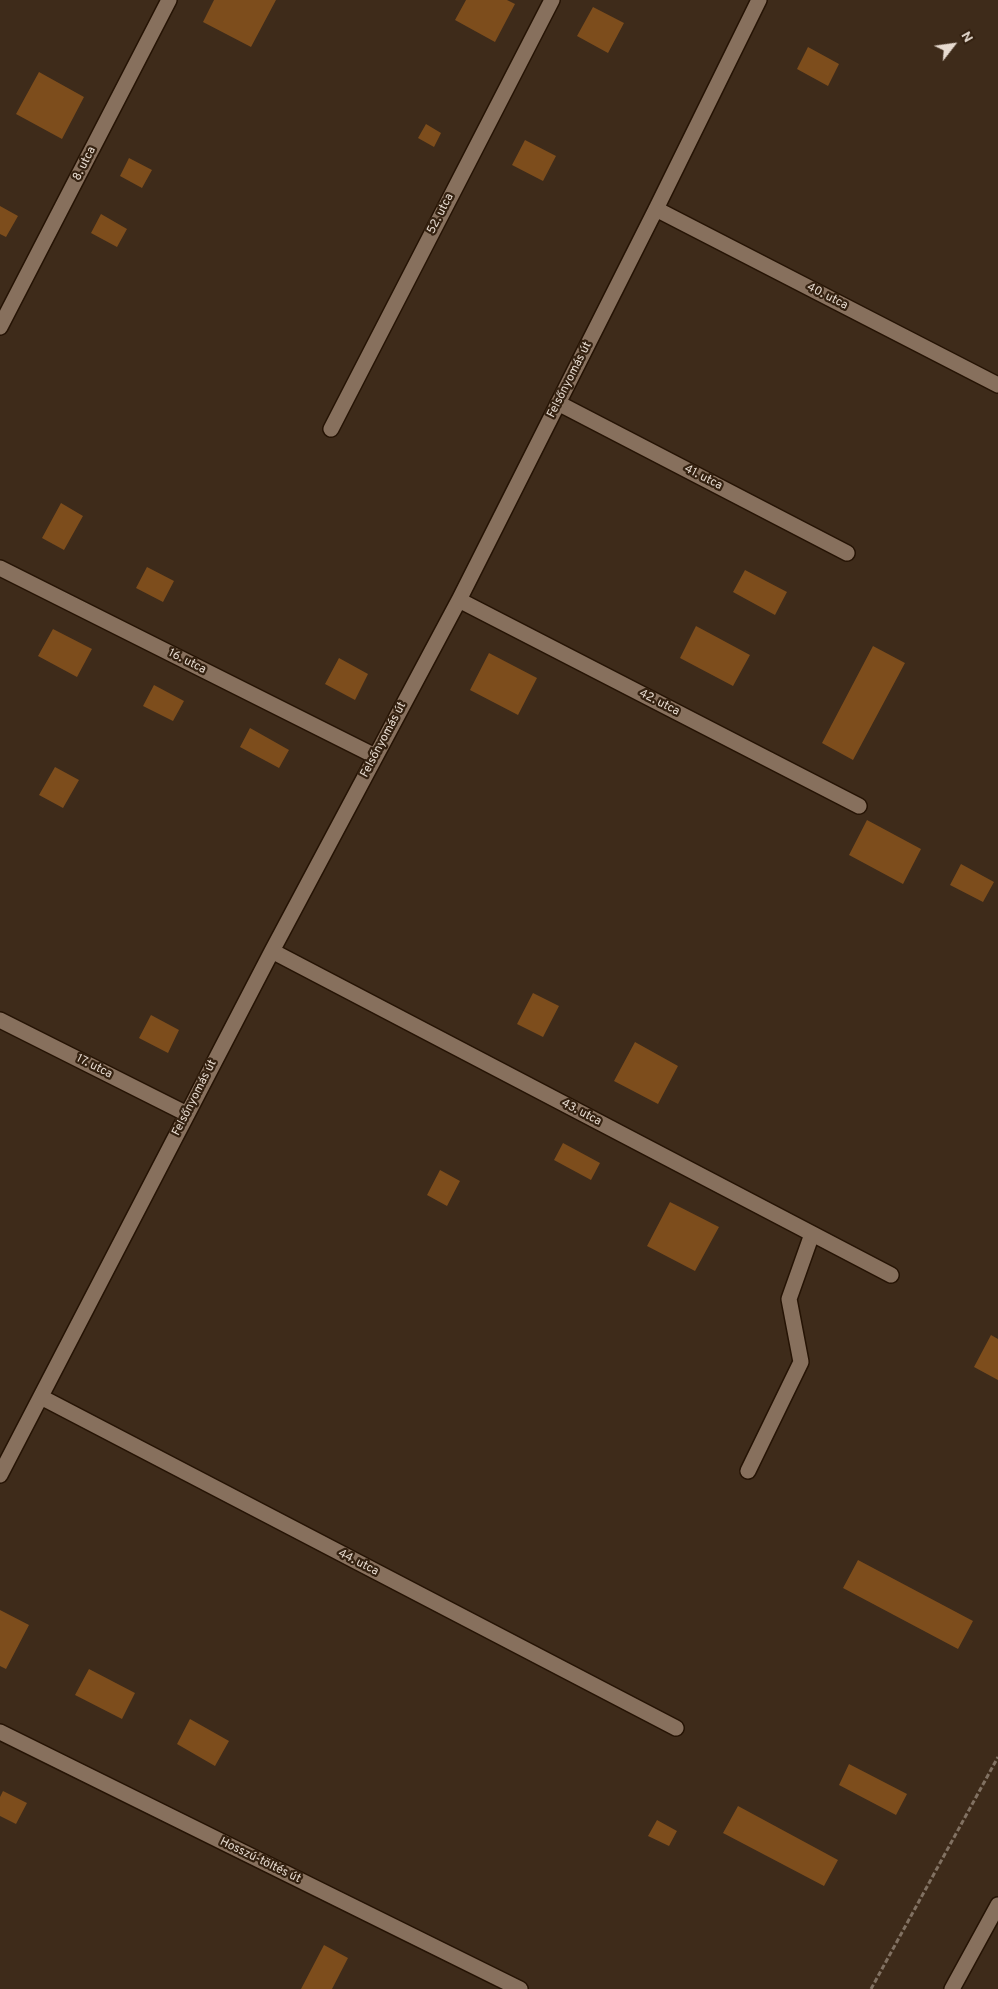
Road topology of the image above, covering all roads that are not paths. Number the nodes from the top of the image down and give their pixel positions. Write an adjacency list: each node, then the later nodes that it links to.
1 (169, 0): 5 (street, 8. utca)
2 (552, 0): 8 (street, 52. utca)
3 (759, 0): 4 (street, Felsőnyomás út)
4 (656, 209): 6 (street, 40. utca); 7 (street, Felsőnyomás út)
5 (0, 327)
6 (998, 385)
7 (558, 403): 9 (street, 41. utca); 11 (street, Felsőnyomás út)
8 (331, 429)
9 (847, 553)
10 (0, 568): 12 (street, 16. utca)
11 (459, 600): 12 (street, Felsőnyomás út); 13 (street, 42. utca)
12 (375, 756): 14 (street, Felsőnyomás út)
13 (859, 806)
14 (272, 950): 16 (street, Felsőnyomás út); 17 (street, 43. utca)
15 (0, 1020): 16 (street, 17. utca)
16 (187, 1114): 19 (street, Felsőnyomás út)
17 (812, 1234): 18 (street, 43. utca); 21 (street)
18 (891, 1276)
19 (41, 1397): 20 (street, Felsőnyomás út); 22 (street, 44. utca)
20 (1, 1470)
21 (748, 1471)
22 (676, 1728)
23 (0, 1732): 25 (street, Hosszú-töltés út)
24 (998, 1905): 26 (street)
25 (520, 1989)
26 (952, 1989)

